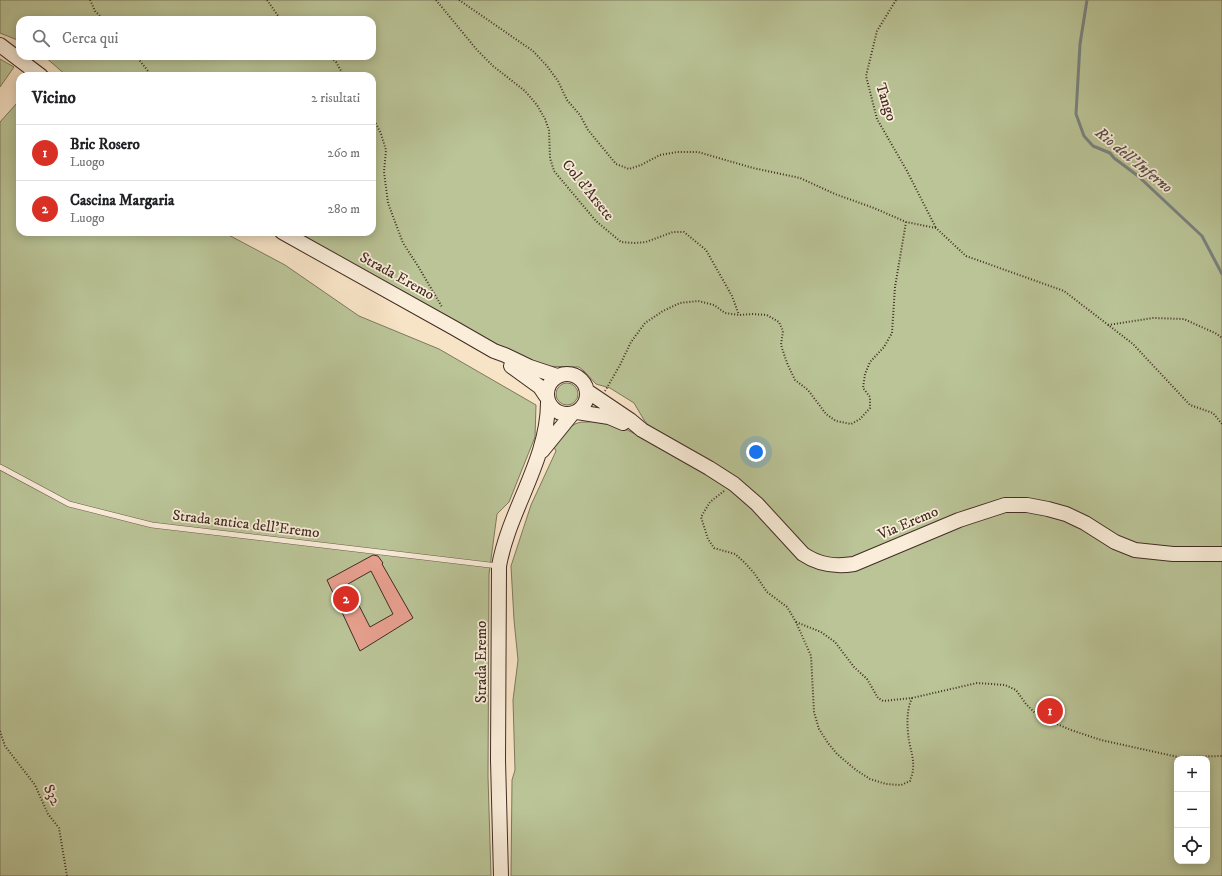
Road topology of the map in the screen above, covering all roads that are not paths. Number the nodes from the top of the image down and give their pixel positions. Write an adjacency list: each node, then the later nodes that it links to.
1 (0, 45): 2 (main road)
2 (16, 57)
3 (20, 60): 4 (main road)
4 (36, 72)
5 (289, 236): 6 (main road, Strada Eremo)
6 (494, 351): 7 (main road, Strada Eremo); 9 (main road, Strada Eremo)
7 (557, 376): 8 (main road); 9 (main road)
8 (587, 391): 10 (main road); 11 (main road, Via Eremo)
9 (547, 399): 10 (main road); 12 (main road, Strada Eremo)
10 (575, 413): 11 (main road, Via Eremo); 12 (main road, Strada Eremo)
11 (642, 430): 14 (main road, Via Eremo)
12 (538, 456): 15 (main road, Strada Eremo)
13 (0, 467): 15 (lane, Strada antica dell'Eremo)
14 (1222, 554)
15 (500, 566): 16 (main road, Strada Eremo)
16 (501, 876)

